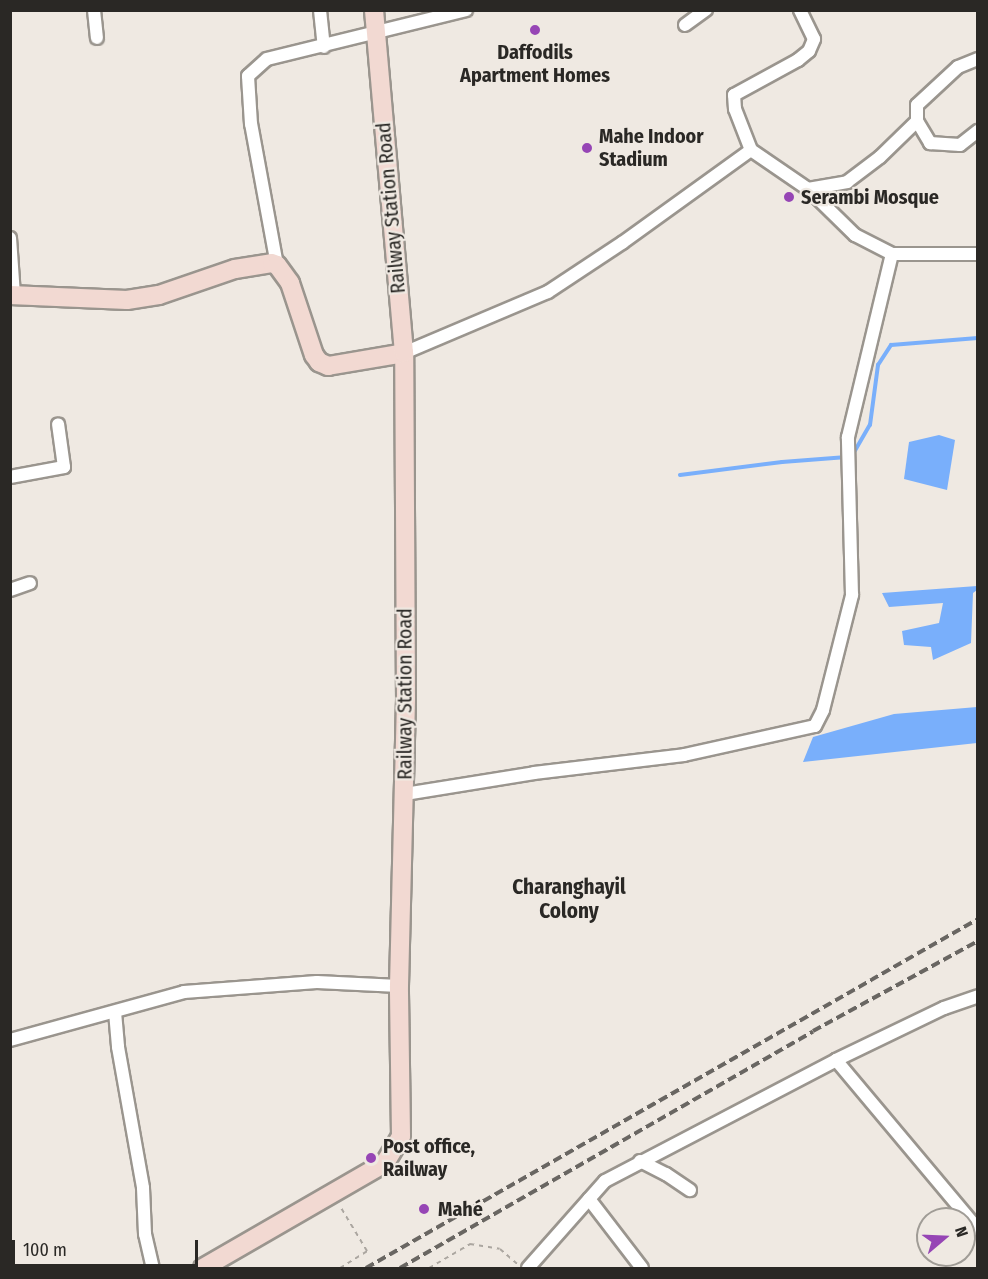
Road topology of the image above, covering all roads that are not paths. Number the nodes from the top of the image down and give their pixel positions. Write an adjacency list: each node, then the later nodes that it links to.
1 (94, 10): 9 (street)
2 (320, 10): 10 (street)
3 (374, 10): 8 (street, Railway Station Road)
4 (466, 10): 8 (street)
5 (706, 10): 7 (street)
6 (800, 10): 14 (street)
7 (685, 25)
8 (376, 31): 10 (street); 21 (street, Railway Station Road)
9 (98, 38)
10 (324, 47): 19 (street)
11 (978, 60): 12 (street)
12 (917, 121): 13 (street); 15 (street)
13 (978, 131)
14 (751, 150): 15 (street); 21 (street)
15 (808, 189): 17 (street)
16 (10, 238): 20 (street)
17 (892, 254): 18 (street); 26 (street)
18 (978, 254)
19 (277, 265): 20 (street); 21 (street)
20 (12, 295)
21 (404, 353): 26 (street, Railway Station Road)
22 (58, 424): 23 (street)
23 (10, 477)
24 (30, 583): 25 (street)
25 (10, 590)
26 (405, 794): 27 (street, Railway Station Road)
27 (399, 986): 29 (street); 37 (street, Railway Station Road)
28 (978, 996): 31 (street)
29 (115, 1012): 30 (street); 36 (street)
30 (10, 1040)
31 (836, 1060): 32 (street); 35 (street)
32 (640, 1161): 33 (street); 34 (street)
33 (690, 1190)
34 (589, 1199): 38 (street); 39 (street)
35 (978, 1229)
36 (153, 1269)
37 (203, 1269)
38 (528, 1269)
39 (642, 1269)

